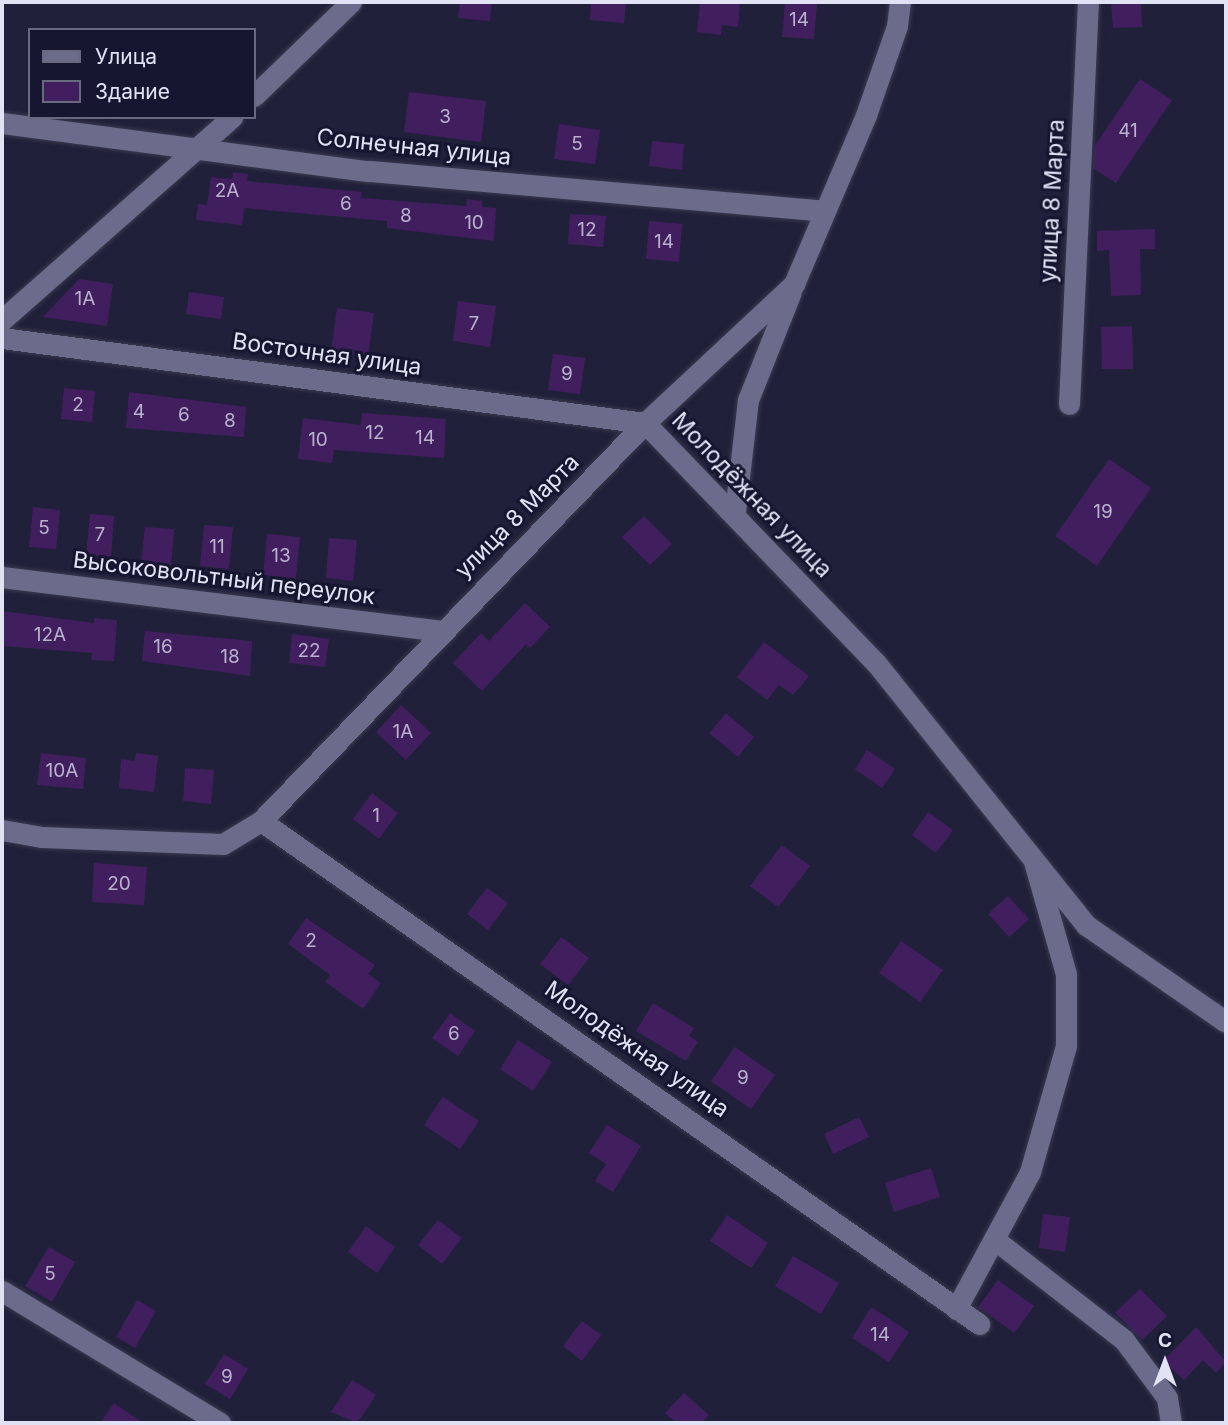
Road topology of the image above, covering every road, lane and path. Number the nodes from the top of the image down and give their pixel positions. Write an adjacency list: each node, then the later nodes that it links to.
1 (351, 2): 4 (street)
2 (900, 2): 8 (street, улица 8 Марта)
3 (1088, 2): 12 (street, улица 8 Марта)
4 (256, 94)
5 (230, 119): 7 (street)
6 (2, 123): 7 (street, Солнечная улица)
7 (200, 148): 8 (street, Солнечная улица); 10 (street)
8 (822, 211): 9 (street, улица 8 Марта)
9 (794, 284): 13 (street, улица 8 Марта); 14 (street)
10 (2, 320)
11 (2, 338): 13 (street, Восточная улица)
12 (1069, 404)
13 (645, 423): 14 (street, Молодёжная улица); 16 (street, улица 8 Марта)
14 (735, 512): 19 (street, Молодёжная улица)
15 (2, 577): 16 (street, Высоковольтный переулок)
16 (440, 631): 17 (street, улица 8 Марта)
17 (261, 821): 18 (street, улица 8 Марта); 23 (street, Молодёжная улица)
18 (2, 830)
19 (1031, 850): 20 (street, Молодёжная улица); 21 (street)
20 (1226, 1022)
21 (994, 1239): 23 (street); 26 (street)
22 (2, 1292): 25 (street)
23 (957, 1308): 24 (street, Молодёжная улица)
24 (979, 1324)
25 (220, 1423)
26 (1171, 1423)

